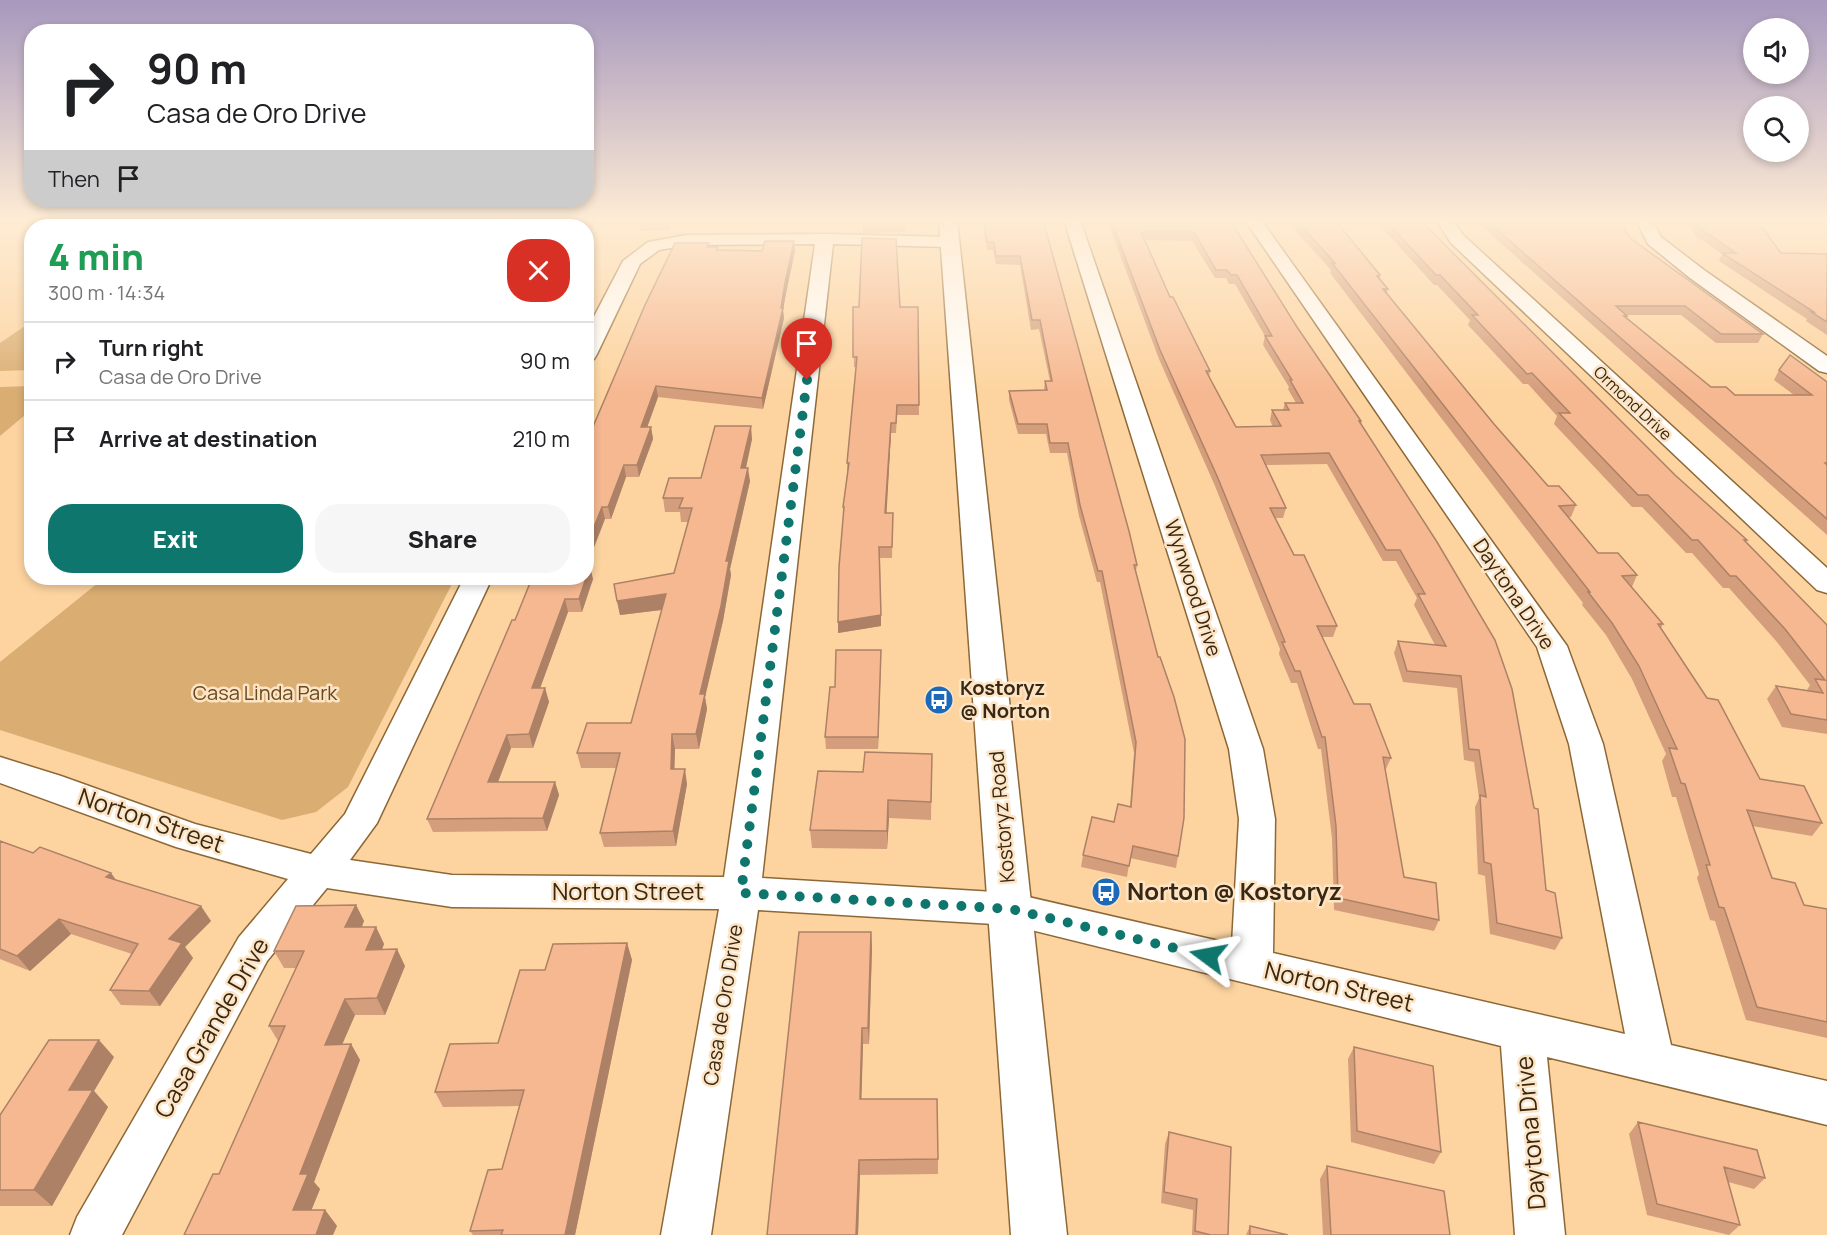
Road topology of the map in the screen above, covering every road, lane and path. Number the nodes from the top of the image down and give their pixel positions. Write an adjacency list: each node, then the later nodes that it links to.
1 (624, 278): 8 (street)
2 (820, 278): 14 (street, Casa de Oro Drive)
3 (952, 278): 15 (main road, Kostoryz Road)
4 (1091, 278): 16 (street, Wynwood Drive)
5 (1293, 278): 18 (street, Daytona Drive)
6 (1498, 278): 10 (street, Ormond Drive)
7 (1702, 278): 9 (street)
8 (594, 338)
9 (1827, 366)
10 (1827, 584)
11 (475, 585): 13 (street, Casa Grande Drive)
12 (0, 770): 13 (street, Norton Street)
13 (319, 871): 14 (street, Norton Street); 20 (street, Casa Grande Drive)
14 (741, 893): 15 (street, Norton Street); 21 (street, Casa de Oro Drive)
15 (1011, 909): 16 (street, Norton Street); 22 (main road, Kostoryz Road)
16 (1252, 967): 17 (street, Norton Street)
17 (1522, 1030): 18 (street, Norton Street); 23 (street, Daytona Drive)
18 (1653, 1062): 19 (street, Norton Street)
19 (1827, 1103)
20 (95, 1235)
21 (686, 1235)
22 (1039, 1235)
23 (1540, 1235)

